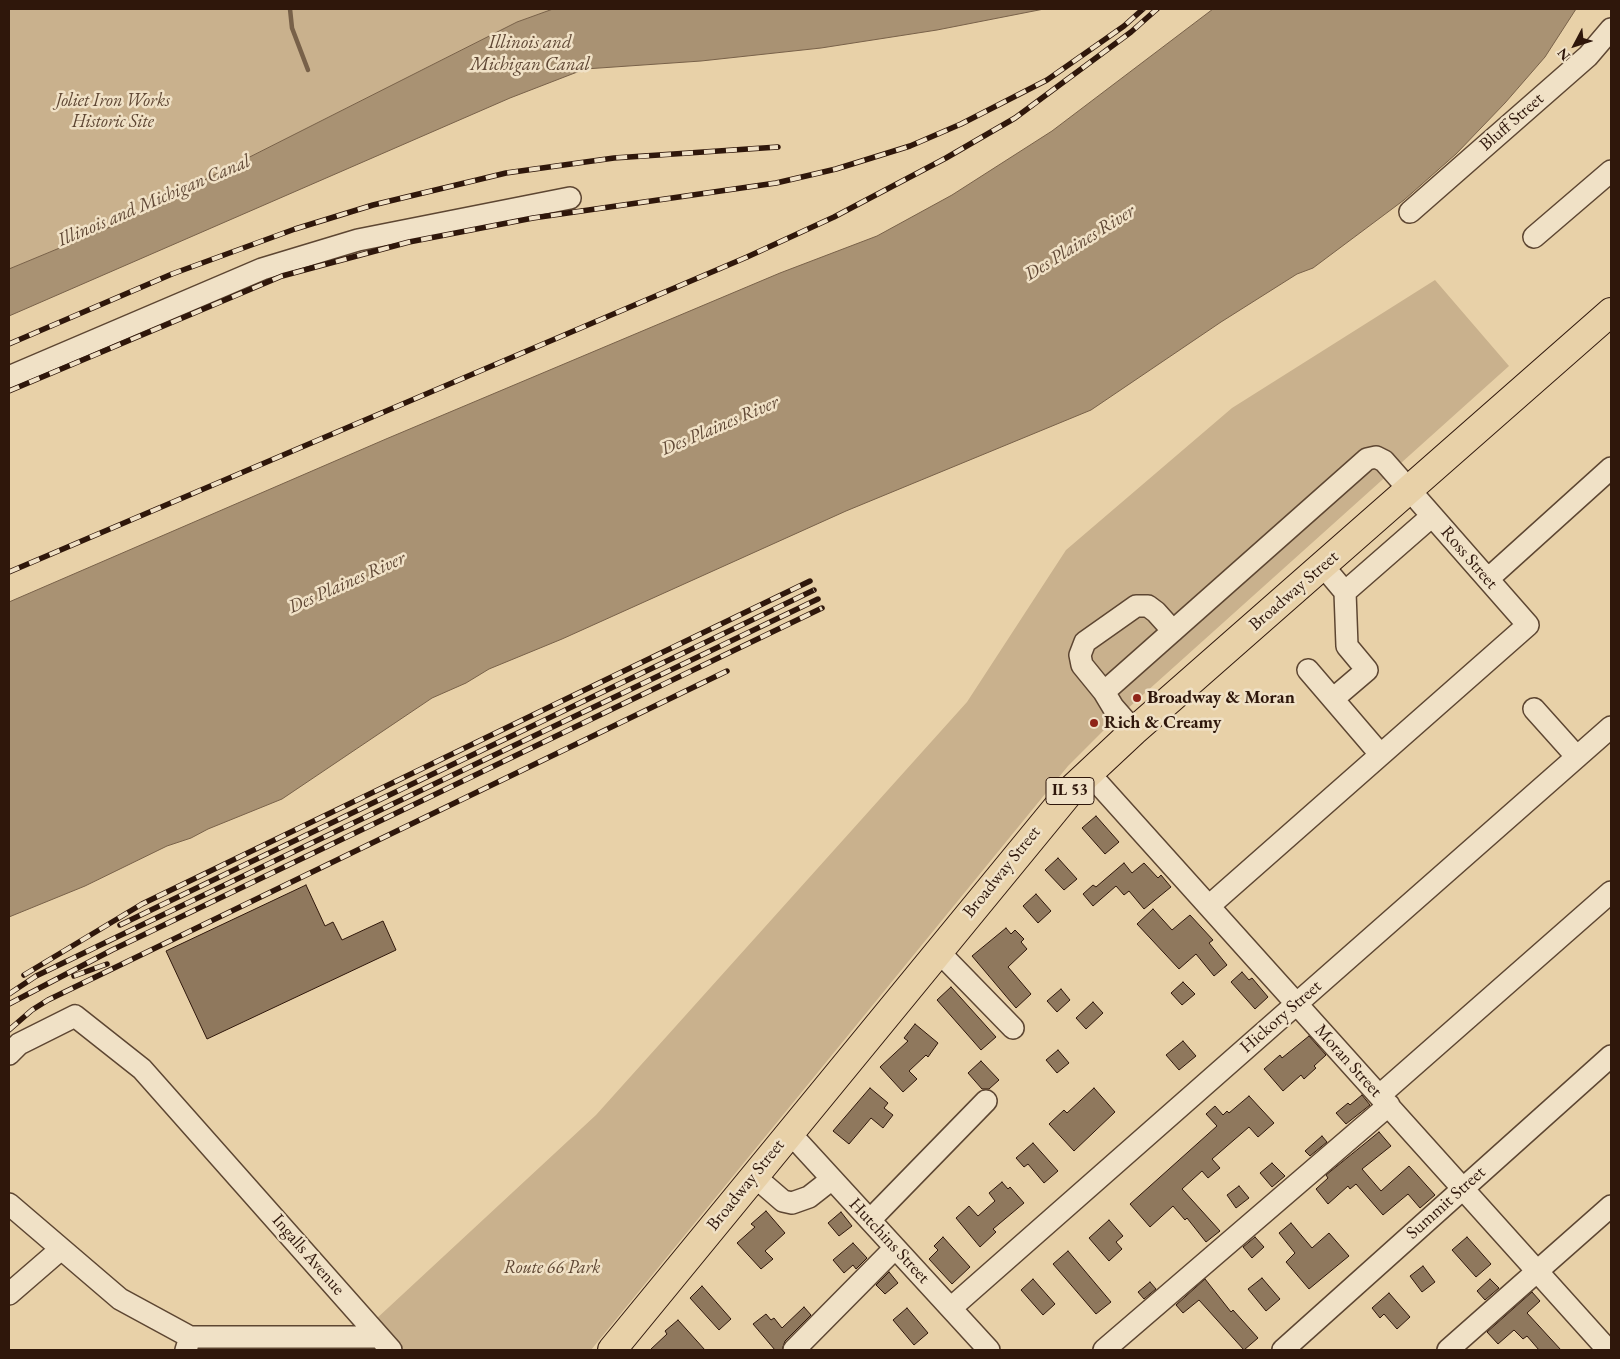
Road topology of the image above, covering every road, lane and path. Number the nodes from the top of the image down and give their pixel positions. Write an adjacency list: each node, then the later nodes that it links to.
1 (1611, 29): 4 (street, Bluff Street)
2 (1611, 171): 5 (street)
3 (570, 198): 7 (street)
4 (1410, 212)
5 (1534, 237)
6 (1611, 312): 9 (main road, Broadway Street / IL 53)
7 (9, 378)
8 (1611, 468): 12 (street)
9 (1410, 490): 10 (street, Ross Street); 11 (main road, Broadway Street / IL 53); 14 (street, Ross Street)
10 (1432, 516): 12 (street, Ross Street); 13 (street)
11 (1323, 566): 13 (street); 20 (main road, Broadway Street / IL 53)
12 (1488, 579): 21 (street, Ross Street)
13 (1345, 592): 17 (street)
14 (1172, 631): 16 (street, Ross Street); 16 (street)
15 (1308, 670): 17 (street)
16 (1104, 692): 20 (street)
17 (1333, 699): 21 (street)
18 (1534, 709): 22 (street)
19 (1611, 727): 22 (street, Hickory Street)
20 (1134, 732): 23 (main road, Broadway Street / IL 53)
21 (1380, 754): 25 (street)
22 (1576, 757): 27 (street, Hickory Street)
23 (1088, 772): 25 (street, Moran Street); 26 (main road, Broadway Street / IL 53)
24 (1611, 892): 31 (street)
25 (1209, 906): 27 (street, Moran Street)
26 (938, 950): 28 (street); 33 (main road, Broadway Street / IL 53)
27 (1296, 1003): 31 (street, Moran Street); 44 (street, Hickory Street)
28 (1013, 1028)
29 (9, 1054): 46 (street, Ingalls Avenue)
30 (1611, 1056): 36 (street, Summit Street)
31 (1384, 1100): 36 (street, Moran Street); 50 (street)
32 (986, 1101): 39 (street)
33 (789, 1132): 34 (main road, Broadway Street / IL 53); 35 (street, Hutchins Street)
34 (754, 1176): 35 (street); 48 (main road, Broadway Street / IL 53)
35 (832, 1178): 39 (street, Hutchins Street)
36 (1463, 1187): 42 (street, Moran Street); 51 (street, Summit Street)
37 (9, 1204): 41 (street)
38 (1611, 1206): 42 (street)
39 (870, 1220): 40 (street, Hutchins Street)
40 (895, 1248): 44 (street, Hutchins Street); 49 (street)
41 (61, 1249): 43 (street); 45 (street)
42 (1537, 1271): 52 (street); 53 (street, Moran Street)
43 (9, 1294)
44 (951, 1308): 47 (street, Hutchins Street)
45 (188, 1344): 46 (street)
46 (385, 1344)
47 (986, 1349)
48 (612, 1350)
49 (794, 1350)
50 (1104, 1350)
51 (1283, 1350)
52 (1448, 1350)
53 (1608, 1350)

